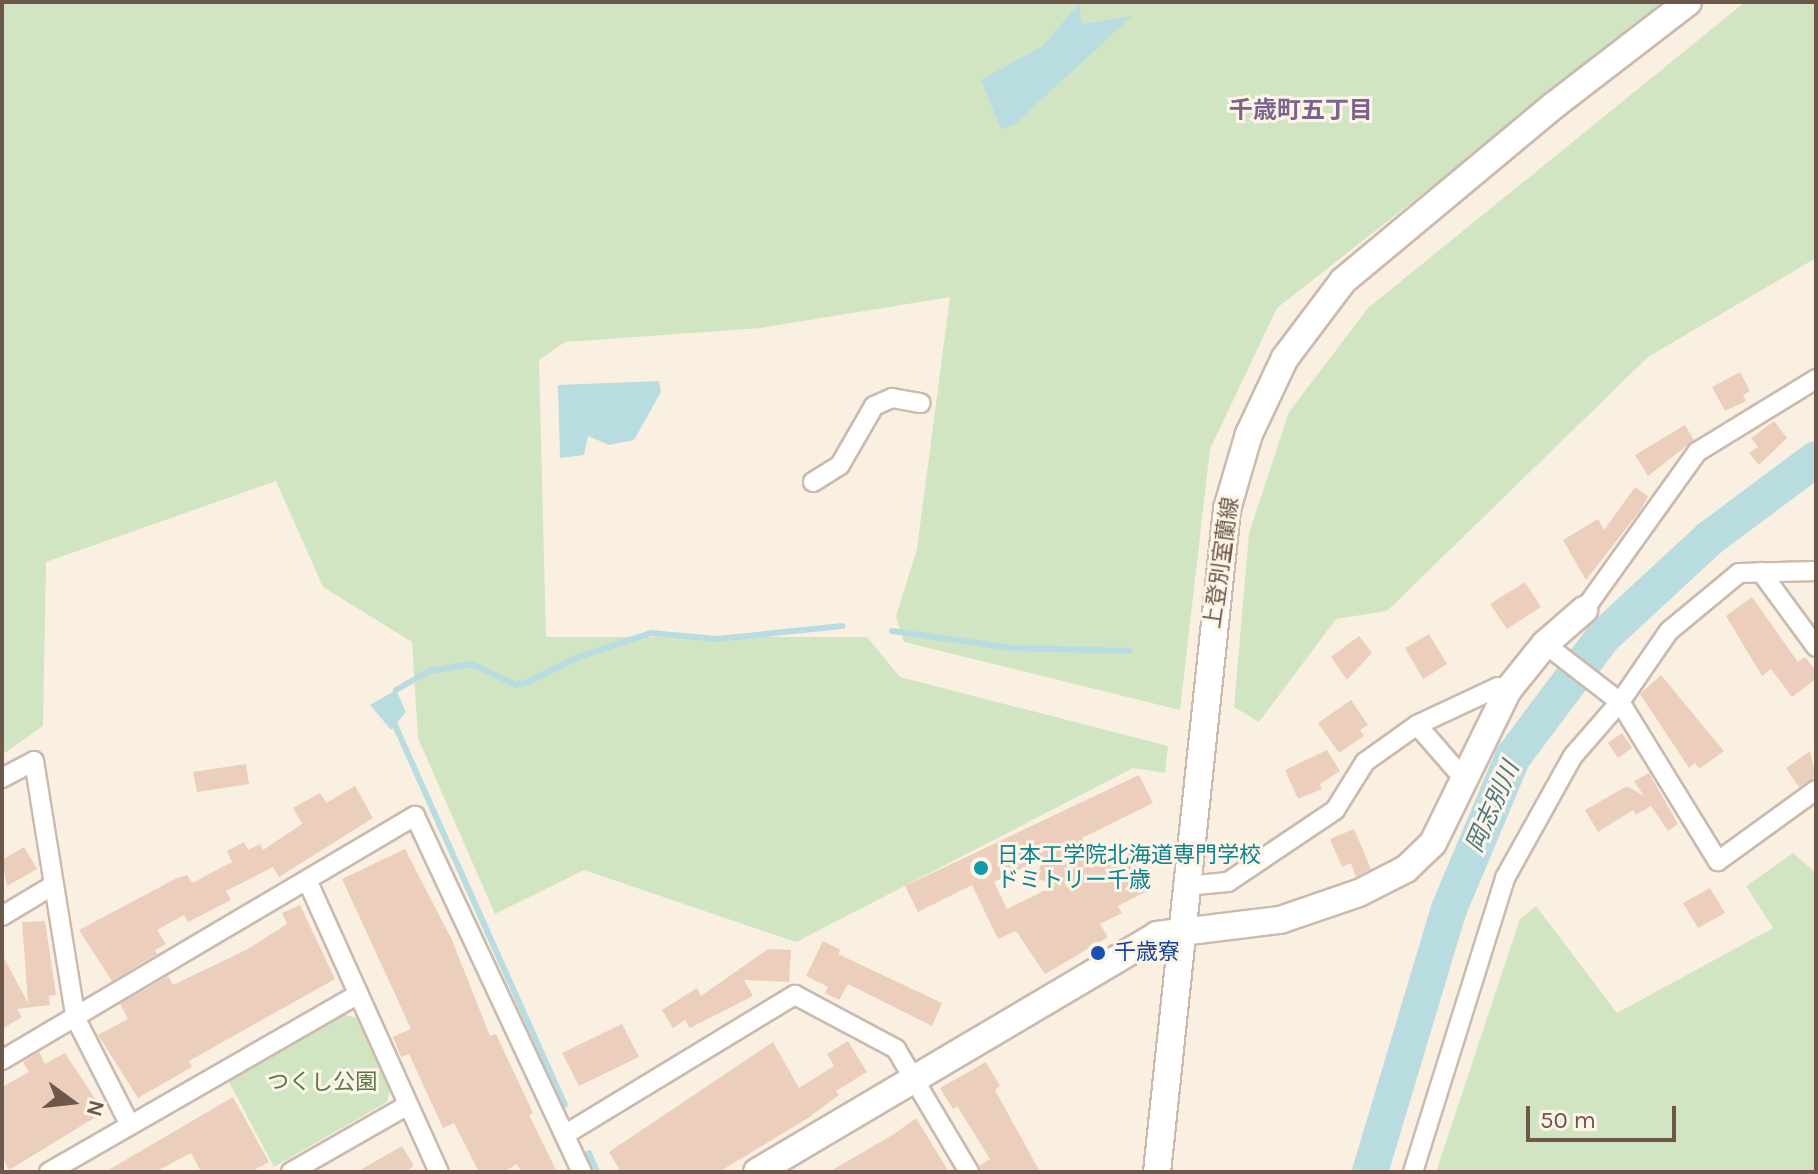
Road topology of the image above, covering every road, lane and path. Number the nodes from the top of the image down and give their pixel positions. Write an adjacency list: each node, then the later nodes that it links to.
1 (1688, 2): 18 (main road, 上登別室蘭線)
2 (1816, 379): 7 (street)
3 (921, 403): 4 (street)
4 (813, 482)
5 (1816, 571): 6 (street)
6 (1761, 572): 9 (street); 11 (street)
7 (1584, 610): 8 (main road)
8 (1545, 644): 10 (main road); 11 (street)
9 (1816, 647)
10 (1508, 690): 12 (street); 14 (main road)
11 (1614, 697): 15 (street); 35 (street)
12 (1417, 725): 14 (street); 18 (street)
13 (2, 778): 17 (street)
14 (1465, 780): 20 (main road)
15 (1816, 790)
16 (307, 880): 21 (street); 22 (street); 27 (street)
17 (52, 886): 19 (street); 22 (street)
18 (1186, 886): 20 (main road, 上登別室蘭線)
19 (2, 916)
20 (1181, 931): 24 (main road); 34 (main road, 上登別室蘭線)
21 (359, 994): 25 (street); 26 (street)
22 (76, 1019): 23 (street); 26 (street)
23 (2, 1060)
24 (911, 1077): 27 (street); 32 (main road); 33 (street)
25 (408, 1105): 29 (street); 30 (street)
26 (130, 1125): 28 (street)
27 (566, 1134): 31 (street)
28 (49, 1172)
29 (291, 1172)
30 (439, 1172)
31 (582, 1172)
32 (757, 1172)
33 (969, 1172)
34 (1157, 1172)
35 (1413, 1172)

